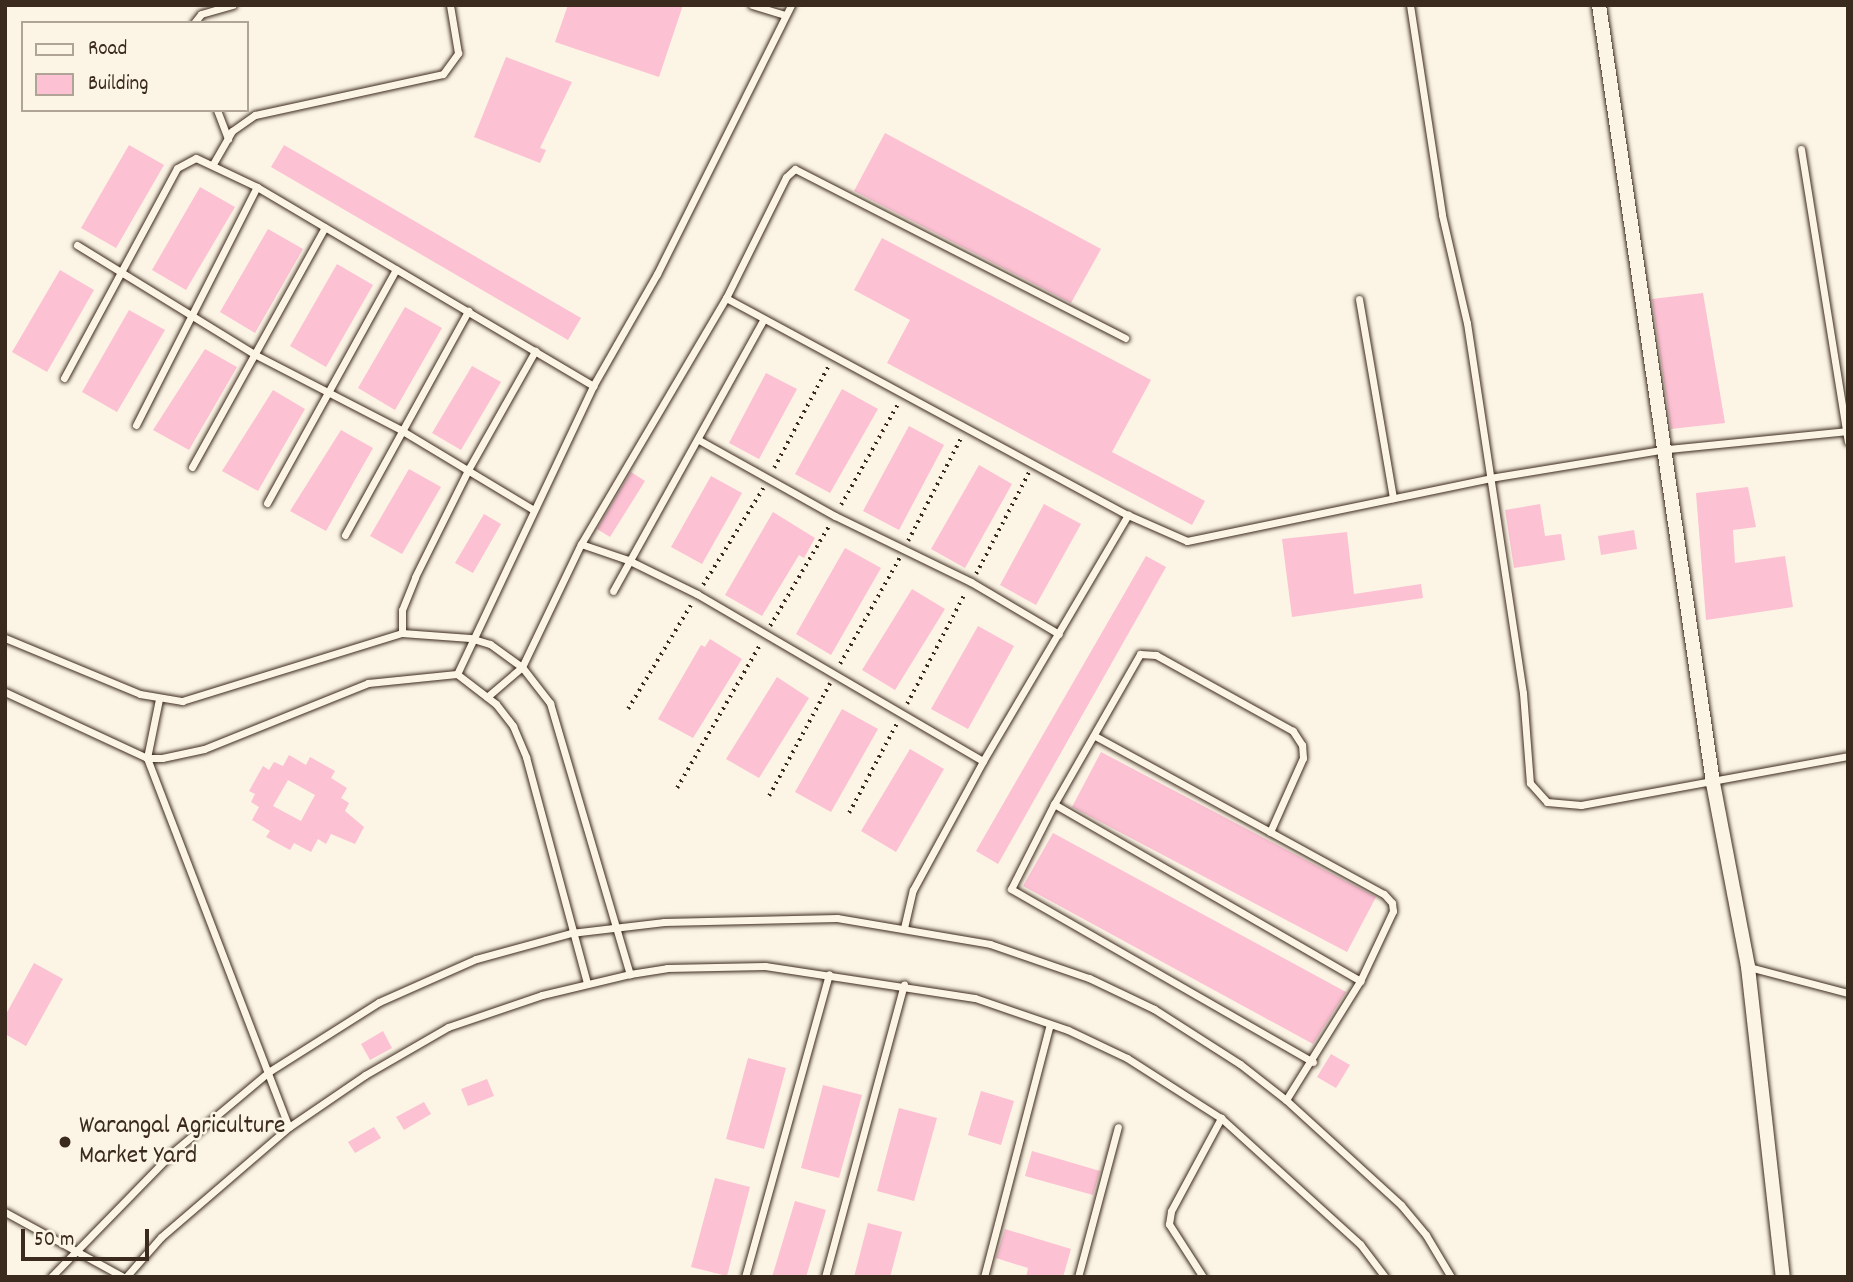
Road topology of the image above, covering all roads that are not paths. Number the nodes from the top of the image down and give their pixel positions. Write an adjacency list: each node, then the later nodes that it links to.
1 (233, 5): 8 (lane)
2 (450, 5): 10 (lane)
3 (752, 5): 7 (lane)
4 (791, 5): 7 (lane)
5 (1410, 5): 37 (lane)
6 (1599, 5): 34 (street)
7 (785, 15): 27 (lane)
8 (196, 21)
9 (218, 112): 10 (lane)
10 (228, 139): 12 (lane)
11 (1801, 149): 31 (lane)
12 (214, 164): 13 (lane); 17 (lane)
13 (257, 187): 14 (lane); 21 (lane)
14 (325, 227): 16 (lane); 25 (lane)
15 (77, 246): 17 (lane)
16 (396, 269): 20 (lane); 28 (lane)
17 (122, 274): 21 (lane); 26 (lane)
18 (726, 298): 22 (lane); 23 (lane); 43 (lane)
19 (1359, 299): 38 (lane)
20 (468, 312): 24 (lane); 30 (lane)
21 (192, 316): 25 (lane); 29 (lane)
22 (763, 320): 32 (lane); 41 (lane)
23 (1125, 338)
24 (536, 351): 27 (lane); 36 (lane)
25 (254, 354): 28 (lane); 35 (lane)
26 (64, 378)
27 (593, 386): 40 (lane)
28 (329, 391): 30 (lane); 39 (lane)
29 (136, 425)
30 (401, 430): 36 (lane); 42 (lane)
31 (1847, 431): 33 (lane); 34 (lane)
32 (699, 440): 44 (lane); 47 (lane)
33 (1848, 441)
34 (1668, 449): 37 (lane); 59 (street)
35 (192, 467)
36 (468, 470): 40 (lane); 46 (lane)
37 (1490, 478): 38 (lane); 59 (lane)
38 (1393, 498): 41 (lane)
39 (267, 503)
40 (532, 509): 49 (lane)
41 (1128, 515): 47 (lane)
42 (345, 535)
43 (581, 544): 44 (lane); 50 (lane)
44 (628, 560): 45 (lane); 58 (lane)
45 (613, 591)
46 (401, 634): 49 (lane); 54 (lane)
47 (1059, 634): 58 (lane)
48 (5, 638): 54 (lane)
49 (470, 638): 50 (lane); 51 (lane)
50 (522, 667): 53 (lane); 62 (lane)
51 (457, 674): 53 (lane); 57 (lane)
52 (5, 692): 57 (lane)
53 (487, 697): 64 (lane)
54 (159, 699): 57 (lane)
55 (1095, 736): 60 (lane); 61 (lane); 61 (lane)
56 (1848, 755): 59 (lane)
57 (147, 758): 74 (lane)
58 (983, 761): 63 (lane)
59 (1713, 783): 65 (street)
60 (1054, 804): 68 (lane); 73 (lane)
61 (1270, 832): 68 (lane)
62 (615, 926): 63 (lane); 64 (lane); 66 (lane)
63 (904, 928): 75 (lane)
64 (570, 933): 69 (lane); 74 (lane)
65 (1748, 967): 71 (lane); 90 (street)
66 (630, 974): 67 (lane); 69 (lane)
67 (829, 974): 70 (lane); 83 (lane)
68 (1360, 981): 73 (lane)
69 (587, 983): 77 (lane)
70 (904, 984): 72 (lane); 84 (lane)
71 (1848, 993)
72 (1050, 1024): 76 (lane); 85 (lane)
73 (1313, 1062): 75 (lane)
74 (270, 1071): 77 (lane); 80 (lane)
75 (1286, 1100): 89 (lane)
76 (1221, 1118): 87 (lane); 88 (lane)
77 (289, 1127): 82 (lane)
78 (1118, 1127): 86 (lane)
79 (5, 1212): 80 (lane)
80 (74, 1250): 81 (lane); 82 (lane)
81 (51, 1277)
82 (125, 1277)
83 (745, 1277)
84 (825, 1277)
85 (984, 1277)
86 (1078, 1277)
87 (1203, 1277)
88 (1385, 1277)
89 (1451, 1277)
90 (1783, 1277)

